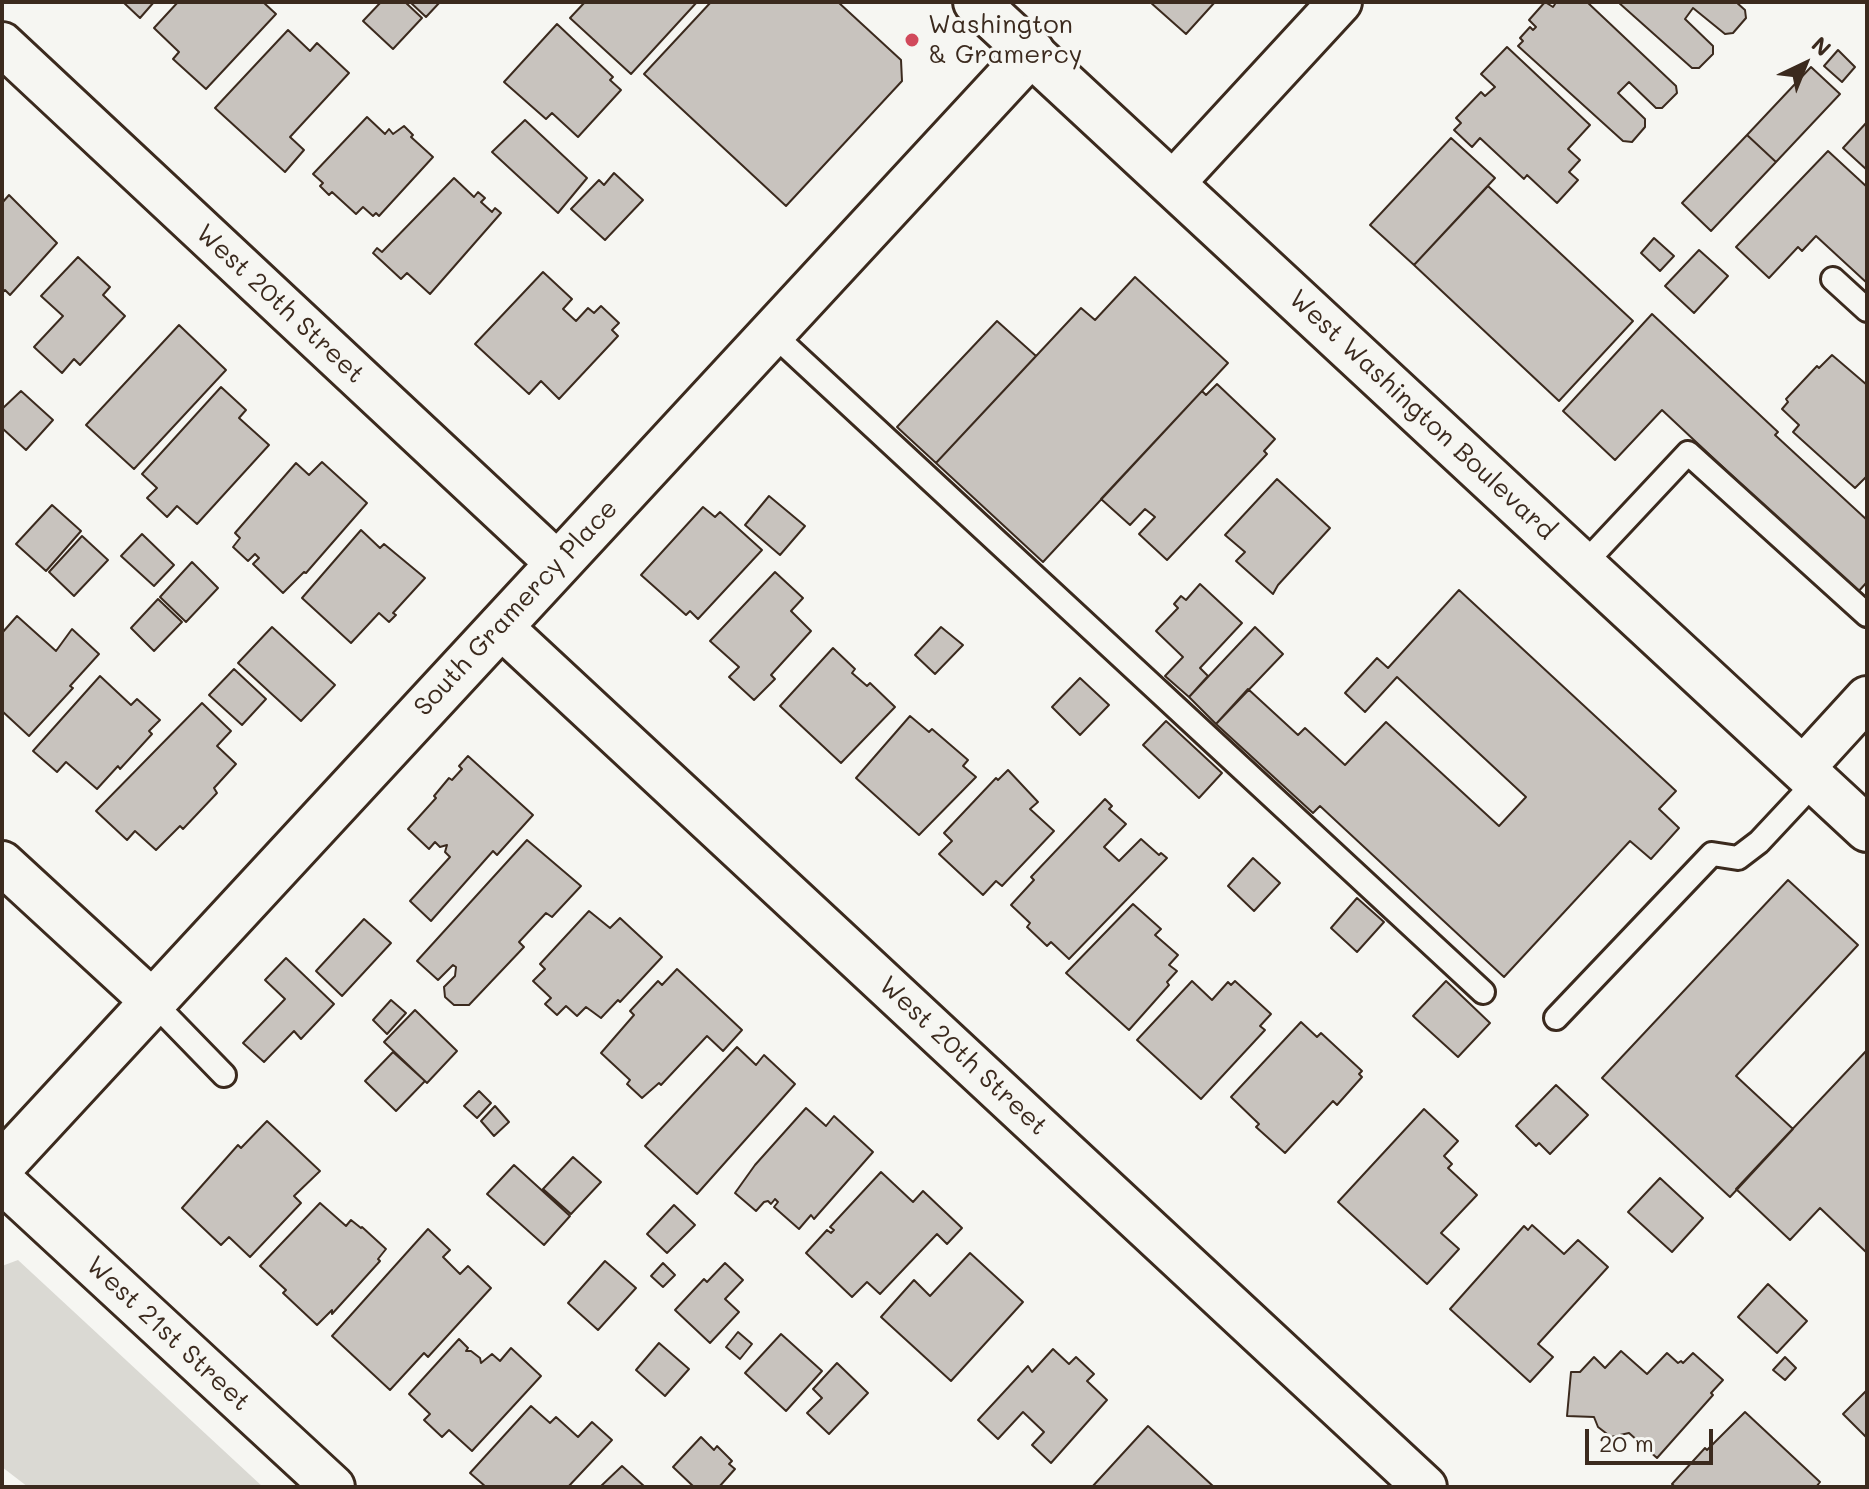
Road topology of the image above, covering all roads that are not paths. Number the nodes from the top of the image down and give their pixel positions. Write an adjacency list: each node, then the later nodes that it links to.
1 (976, 2): 4 (street, West Washington Boulevard)
2 (1340, 2): 5 (street)
3 (2, 44): 9 (street, West 20th Street)
4 (1032, 52): 5 (street, West Washington Boulevard); 8 (street, South Gramercy Place)
5 (1172, 184): 10 (street, West Washington Boulevard)
6 (1833, 279): 7 (lane)
7 (1867, 310)
8 (772, 333): 9 (street, South Gramercy Place); 17 (lane)
9 (557, 563): 12 (street, South Gramercy Place)
10 (1583, 565): 11 (lane); 14 (street, West Washington Boulevard)
11 (1867, 615)
12 (500, 626): 18 (street, South Gramercy Place); 24 (street, West 20th Street)
13 (1867, 698): 14 (street)
14 (1809, 775): 15 (street, West Washington Boulevard); 19 (lane)
15 (1867, 829)
16 (2, 863): 18 (street)
17 (1483, 992)
18 (153, 1002): 20 (lane); 21 (street, South Gramercy Place)
19 (1556, 1018)
20 (224, 1075)
21 (2, 1165)
22 (2, 1181): 23 (street, West 21st Street)
23 (333, 1487)
24 (1425, 1487)

